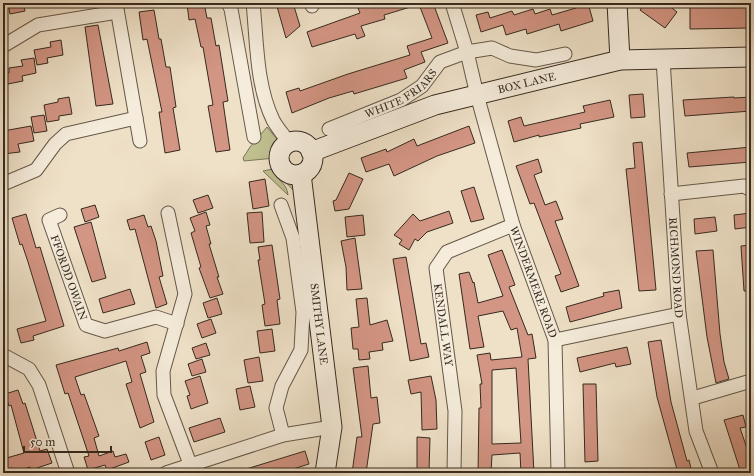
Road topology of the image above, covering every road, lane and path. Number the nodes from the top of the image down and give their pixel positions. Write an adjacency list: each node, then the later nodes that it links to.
1 (228, 3): 15 (street)
2 (253, 3): 17 (street)
3 (452, 3): 7 (street, WINDERMERE ROAD)
4 (617, 3): 11 (street)
5 (117, 7): 6 (street); 13 (street)
6 (3, 46)
7 (467, 52): 8 (street, WHITE FRIARS); 12 (street, WINDERMERE ROAD); 14 (street, WHITE FRIARS)
8 (565, 54)
9 (751, 58): 10 (street, BOX LANE)
10 (663, 59): 11 (street, BOX LANE); 22 (street, RICHMOND ROAD)
11 (620, 60): 12 (street, BOX LANE)
12 (477, 95): 18 (street, BOX LANE); 26 (street, WINDERMERE ROAD)
13 (136, 118): 16 (street); 20 (street)
14 (329, 129)
15 (254, 137)
16 (140, 142)
17 (289, 143): 18 (street); 19 (street)
18 (311, 152): 19 (street)
19 (301, 174): 33 (street, SMITHY LANE)
20 (3, 184)
21 (751, 190): 22 (street)
22 (671, 194): 27 (street, RICHMOND ROAD)
23 (281, 205): 34 (street, SMITHY LANE)
24 (168, 213): 28 (street)
25 (60, 215): 28 (street, FFORDD OWAIN)
26 (513, 224): 29 (street, WINDERMERE ROAD); 39 (street, KENDALL WAY)
27 (679, 314): 29 (street); 32 (street, RICHMOND ROAD)
28 (177, 324): 35 (street)
29 (555, 340): 40 (street, WINDERMERE ROAD)
30 (3, 355): 36 (street)
31 (751, 381): 32 (street)
32 (693, 398): 41 (street, RICHMOND ROAD)
33 (332, 427): 34 (street); 38 (street, SMITHY LANE)
34 (283, 435): 35 (street)
35 (190, 464): 37 (street)
36 (68, 473)
37 (166, 473)
38 (325, 473)
39 (454, 473)
40 (558, 473)
41 (712, 473)

